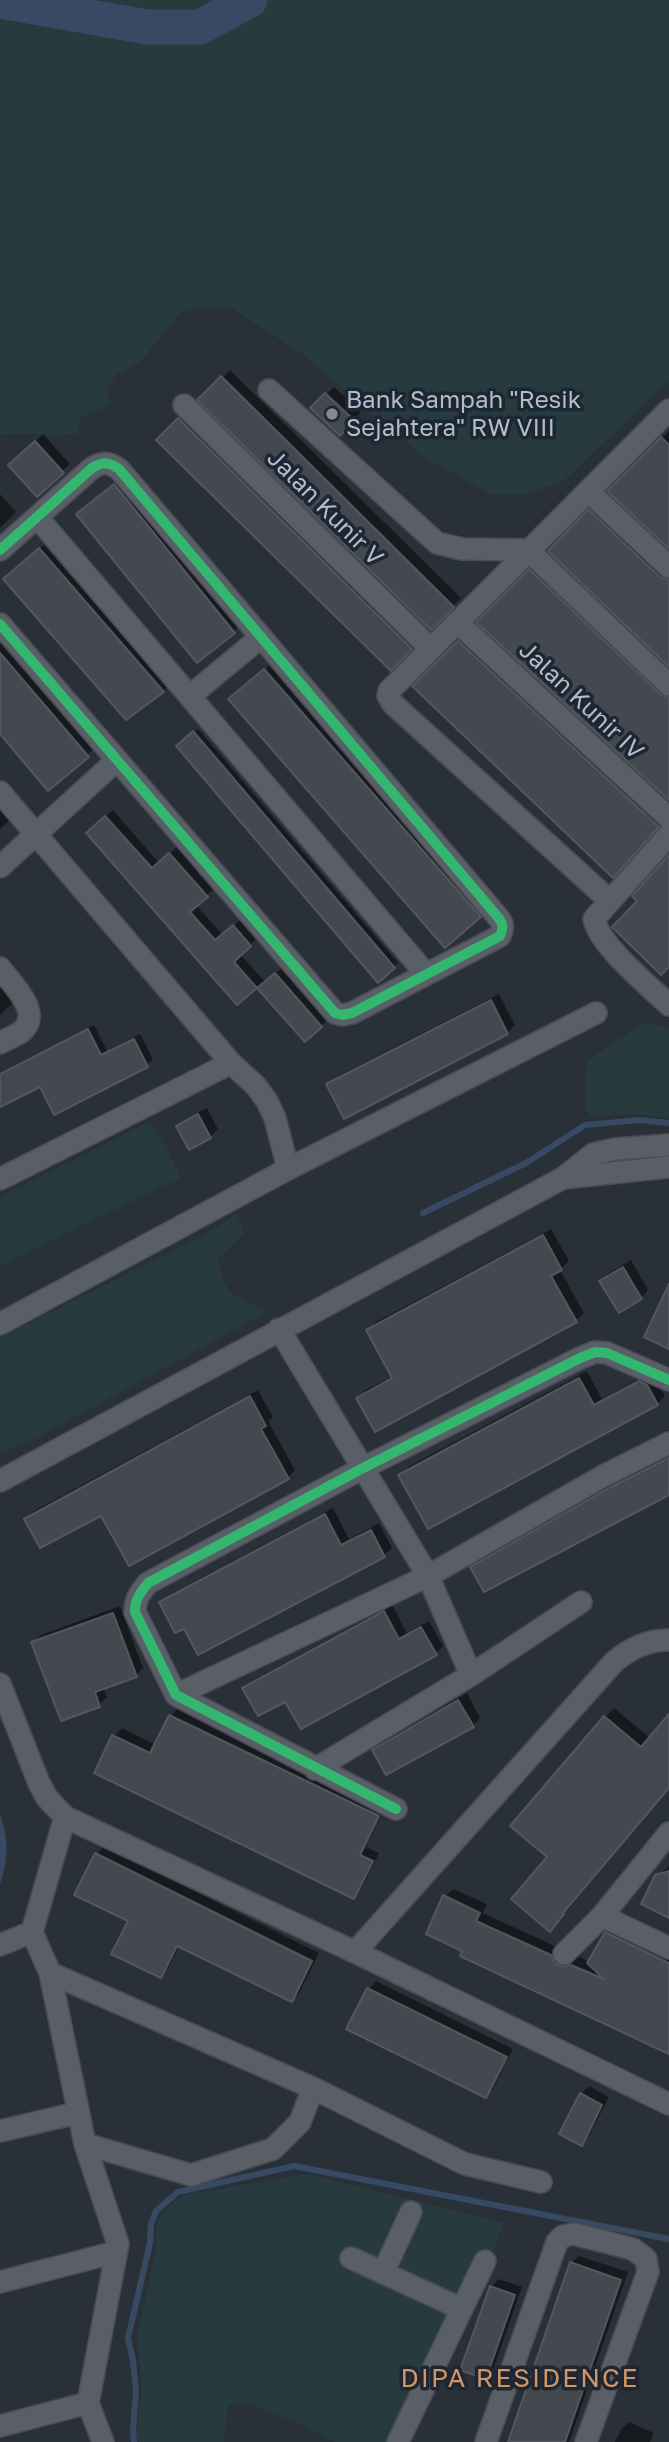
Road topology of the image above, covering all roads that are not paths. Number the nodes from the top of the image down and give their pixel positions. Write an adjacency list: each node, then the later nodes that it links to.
1 (269, 390): 8 (street)
2 (184, 405): 13 (street, Jalan Kunir V)
3 (669, 410): 4 (street)
4 (661, 433): 5 (street)
5 (588, 491): 8 (street); 9 (street)
6 (38, 517): 7 (street); 12 (street); 15 (street)
7 (0, 550)
8 (528, 550): 10 (street); 14 (street)
9 (669, 567)
10 (457, 622): 13 (street); 18 (street, Jalan Kunir IV)
11 (0, 624): 16 (street)
12 (261, 637): 15 (street); 24 (street)
13 (430, 648): 22 (street)
14 (669, 685)
15 (190, 696): 24 (street)
16 (117, 760): 19 (street); 24 (street)
17 (0, 792): 19 (street)
18 (669, 818)
19 (37, 834): 21 (street); 28 (street)
20 (669, 835): 22 (street)
21 (0, 867)
22 (609, 900): 25 (street)
23 (0, 968): 27 (street)
24 (426, 974)
25 (667, 999)
26 (596, 1013): 31 (street)
27 (0, 1043)
28 (231, 1063): 31 (street); 33 (street)
29 (669, 1145): 32 (street)
30 (669, 1167): 32 (street)
31 (288, 1169): 34 (street)
32 (563, 1178): 35 (street)
33 (0, 1179)
34 (0, 1324)
35 (279, 1329): 38 (street); 39 (street)
36 (669, 1380): 38 (street)
37 (669, 1443): 40 (street)
38 (363, 1468): 40 (street); 45 (street)
39 (3, 1478)
40 (428, 1576): 43 (street); 45 (street)
41 (581, 1602): 43 (street)
42 (669, 1640): 54 (street)
43 (471, 1675): 46 (street)
44 (0, 1684): 48 (street)
45 (176, 1695): 46 (street)
46 (315, 1769): 47 (street)
47 (396, 1809)
48 (65, 1817): 51 (street); 54 (street)
49 (669, 1833): 50 (street)
50 (602, 1916): 53 (street); 55 (street)
51 (32, 1932): 52 (street); 56 (street)
52 (0, 1945)
53 (669, 1948)
54 (355, 1952): 58 (street)
55 (564, 1954)
56 (50, 1973): 57 (street); 59 (street)
57 (313, 2088): 61 (street); 62 (street)
58 (669, 2104)
59 (77, 2113): 60 (street); 61 (street)
60 (0, 2131)
61 (85, 2144): 64 (street)
62 (541, 2182)
63 (411, 2212): 67 (street)
64 (116, 2252): 68 (street); 70 (street)
65 (351, 2258): 67 (street)
66 (485, 2261): 69 (street)
67 (383, 2273): 69 (street)
68 (0, 2282)
69 (462, 2309): 73 (street)
70 (88, 2403): 71 (street); 72 (street)
71 (0, 2426)
72 (103, 2442)
73 (398, 2442)
74 (486, 2442): 75 (street)
75 (586, 2442)

